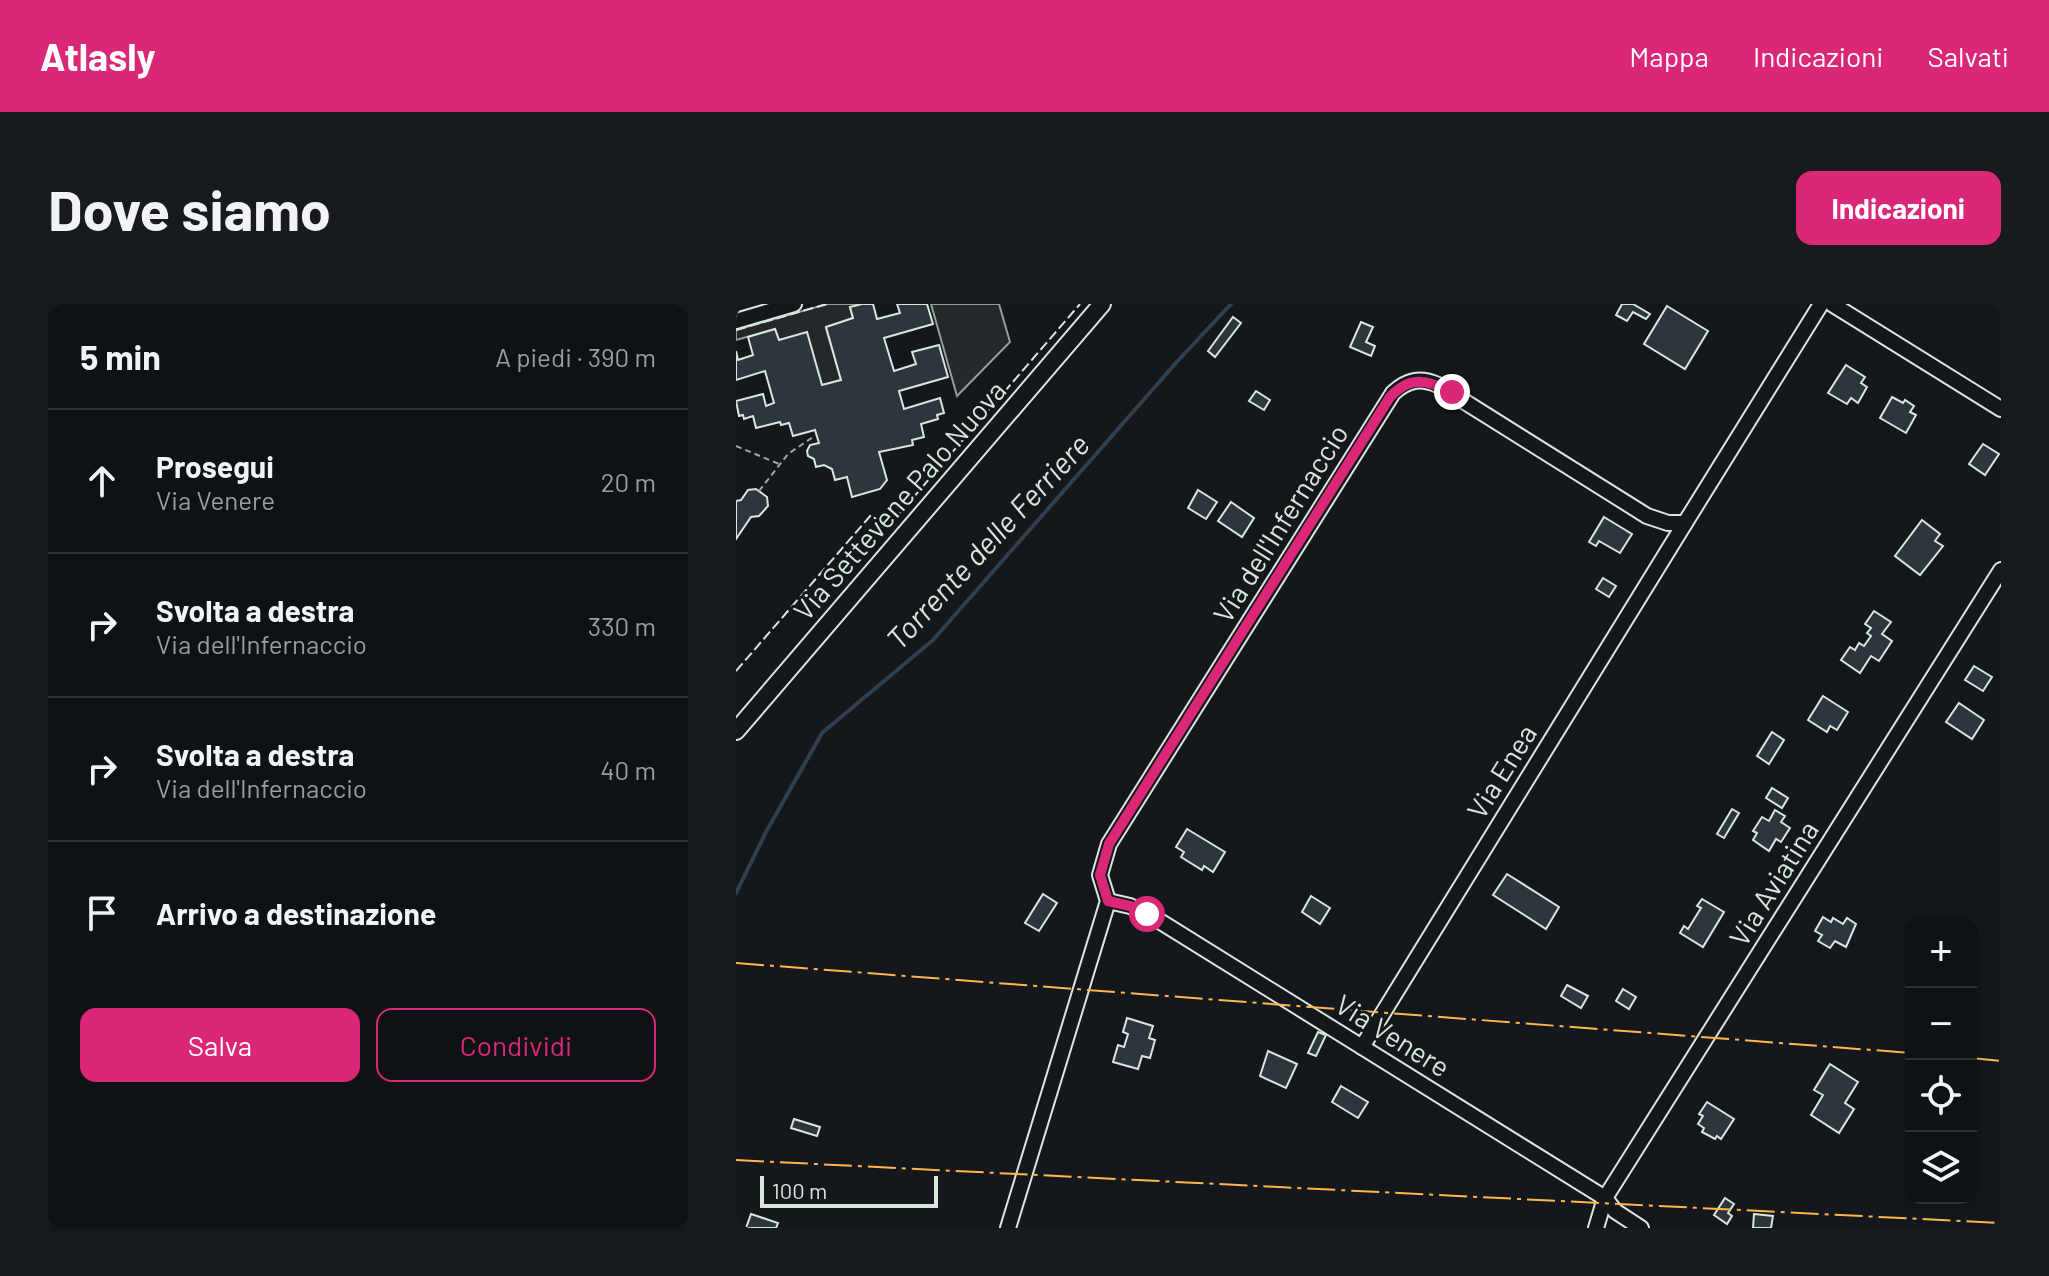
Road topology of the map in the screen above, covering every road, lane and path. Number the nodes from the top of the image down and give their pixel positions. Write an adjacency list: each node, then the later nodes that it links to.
1 (794, 304): 5 (street)
2 (1102, 304): 13 (main road, Via Settevene Palo Nuova)
3 (1821, 304): 11 (street)
4 (1832, 304): 6 (street)
5 (736, 321)
6 (2001, 409)
7 (816, 435): 9 (path)
8 (736, 446): 9 (path)
9 (780, 464): 10 (path)
10 (759, 491)
11 (1685, 523): 14 (street, Via dell'Infernaccio); 15 (street, Via Enea)
12 (2001, 570): 16 (street, Via Aviatina)
13 (736, 731)
14 (1108, 901): 15 (street, Via Venere); 17 (street, Via dell'Infernaccio)
15 (1362, 1047): 16 (street, Via Venere)
16 (1605, 1198): 18 (street, Via Aviatina); 19 (street, Via Venere)
17 (1008, 1228)
18 (1596, 1228)
19 (1641, 1228)

